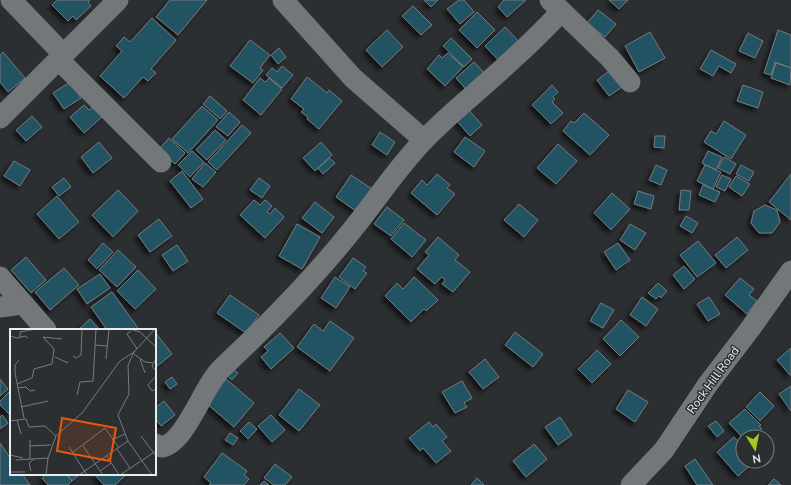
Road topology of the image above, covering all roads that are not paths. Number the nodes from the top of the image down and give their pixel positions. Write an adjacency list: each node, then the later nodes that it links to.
1 (11, 0): 5 (street)
2 (118, 0): 5 (street)
3 (283, 0): 8 (street)
4 (556, 6): 6 (street); 8 (street)
5 (60, 57): 7 (street); 9 (street)
6 (630, 82)
7 (0, 118)
8 (424, 140): 15 (street)
9 (161, 162)
10 (791, 270): 16 (street, Rock Hill Road)
11 (0, 277): 12 (street)
12 (23, 304): 13 (street); 14 (street)
13 (0, 307)
14 (45, 329)
15 (156, 445)
16 (631, 485)

